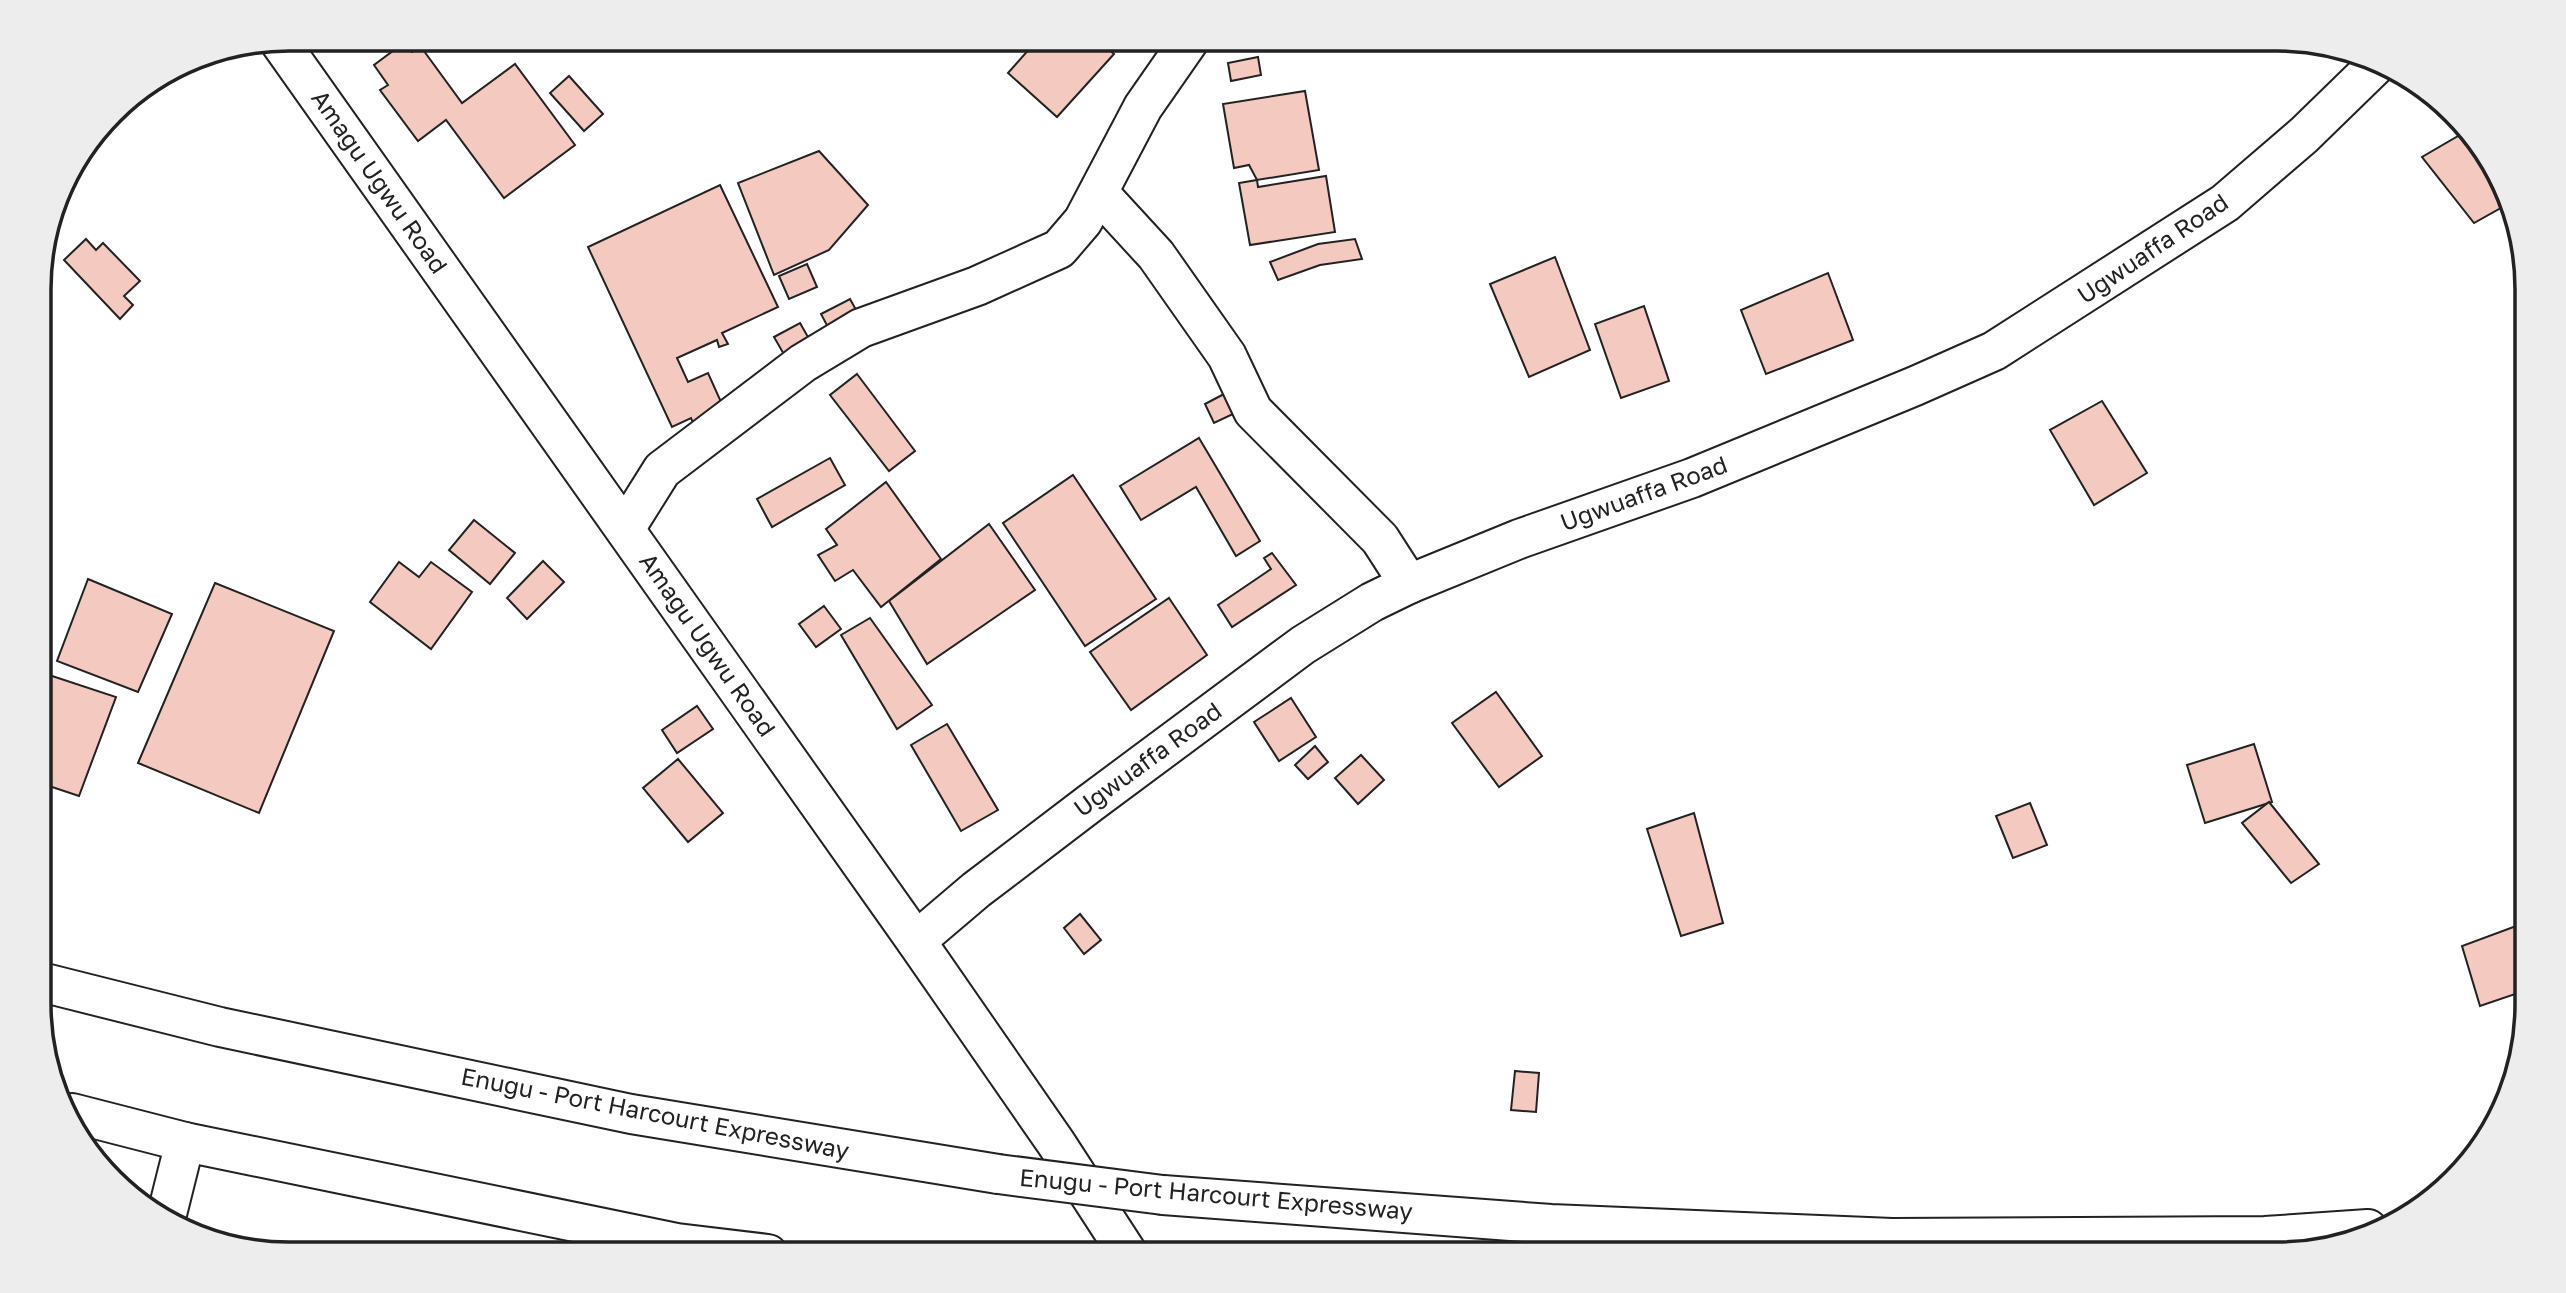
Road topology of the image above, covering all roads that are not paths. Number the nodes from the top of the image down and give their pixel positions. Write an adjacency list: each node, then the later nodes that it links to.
1 (286, 51): 5 (main road, Amagu Ugwu Road)
2 (1182, 51): 4 (main road)
3 (2371, 70): 6 (main road, Ugwuaffa Road)
4 (1099, 193): 5 (main road); 6 (main road)
5 (625, 528): 7 (main road, Amagu Ugwu Road)
6 (1409, 584): 7 (main road, Ugwuaffa Road)
7 (916, 941): 14 (main road, Amagu Ugwu Road)
8 (51, 985): 12 (main road, Enugu - Port Harcourt Expressway, bridge)
9 (79, 1115): 10 (main road)
10 (185, 1142): 11 (main road); 13 (main road)
11 (168, 1209)
12 (2354, 1230)
13 (672, 1242)
14 (1120, 1242)

